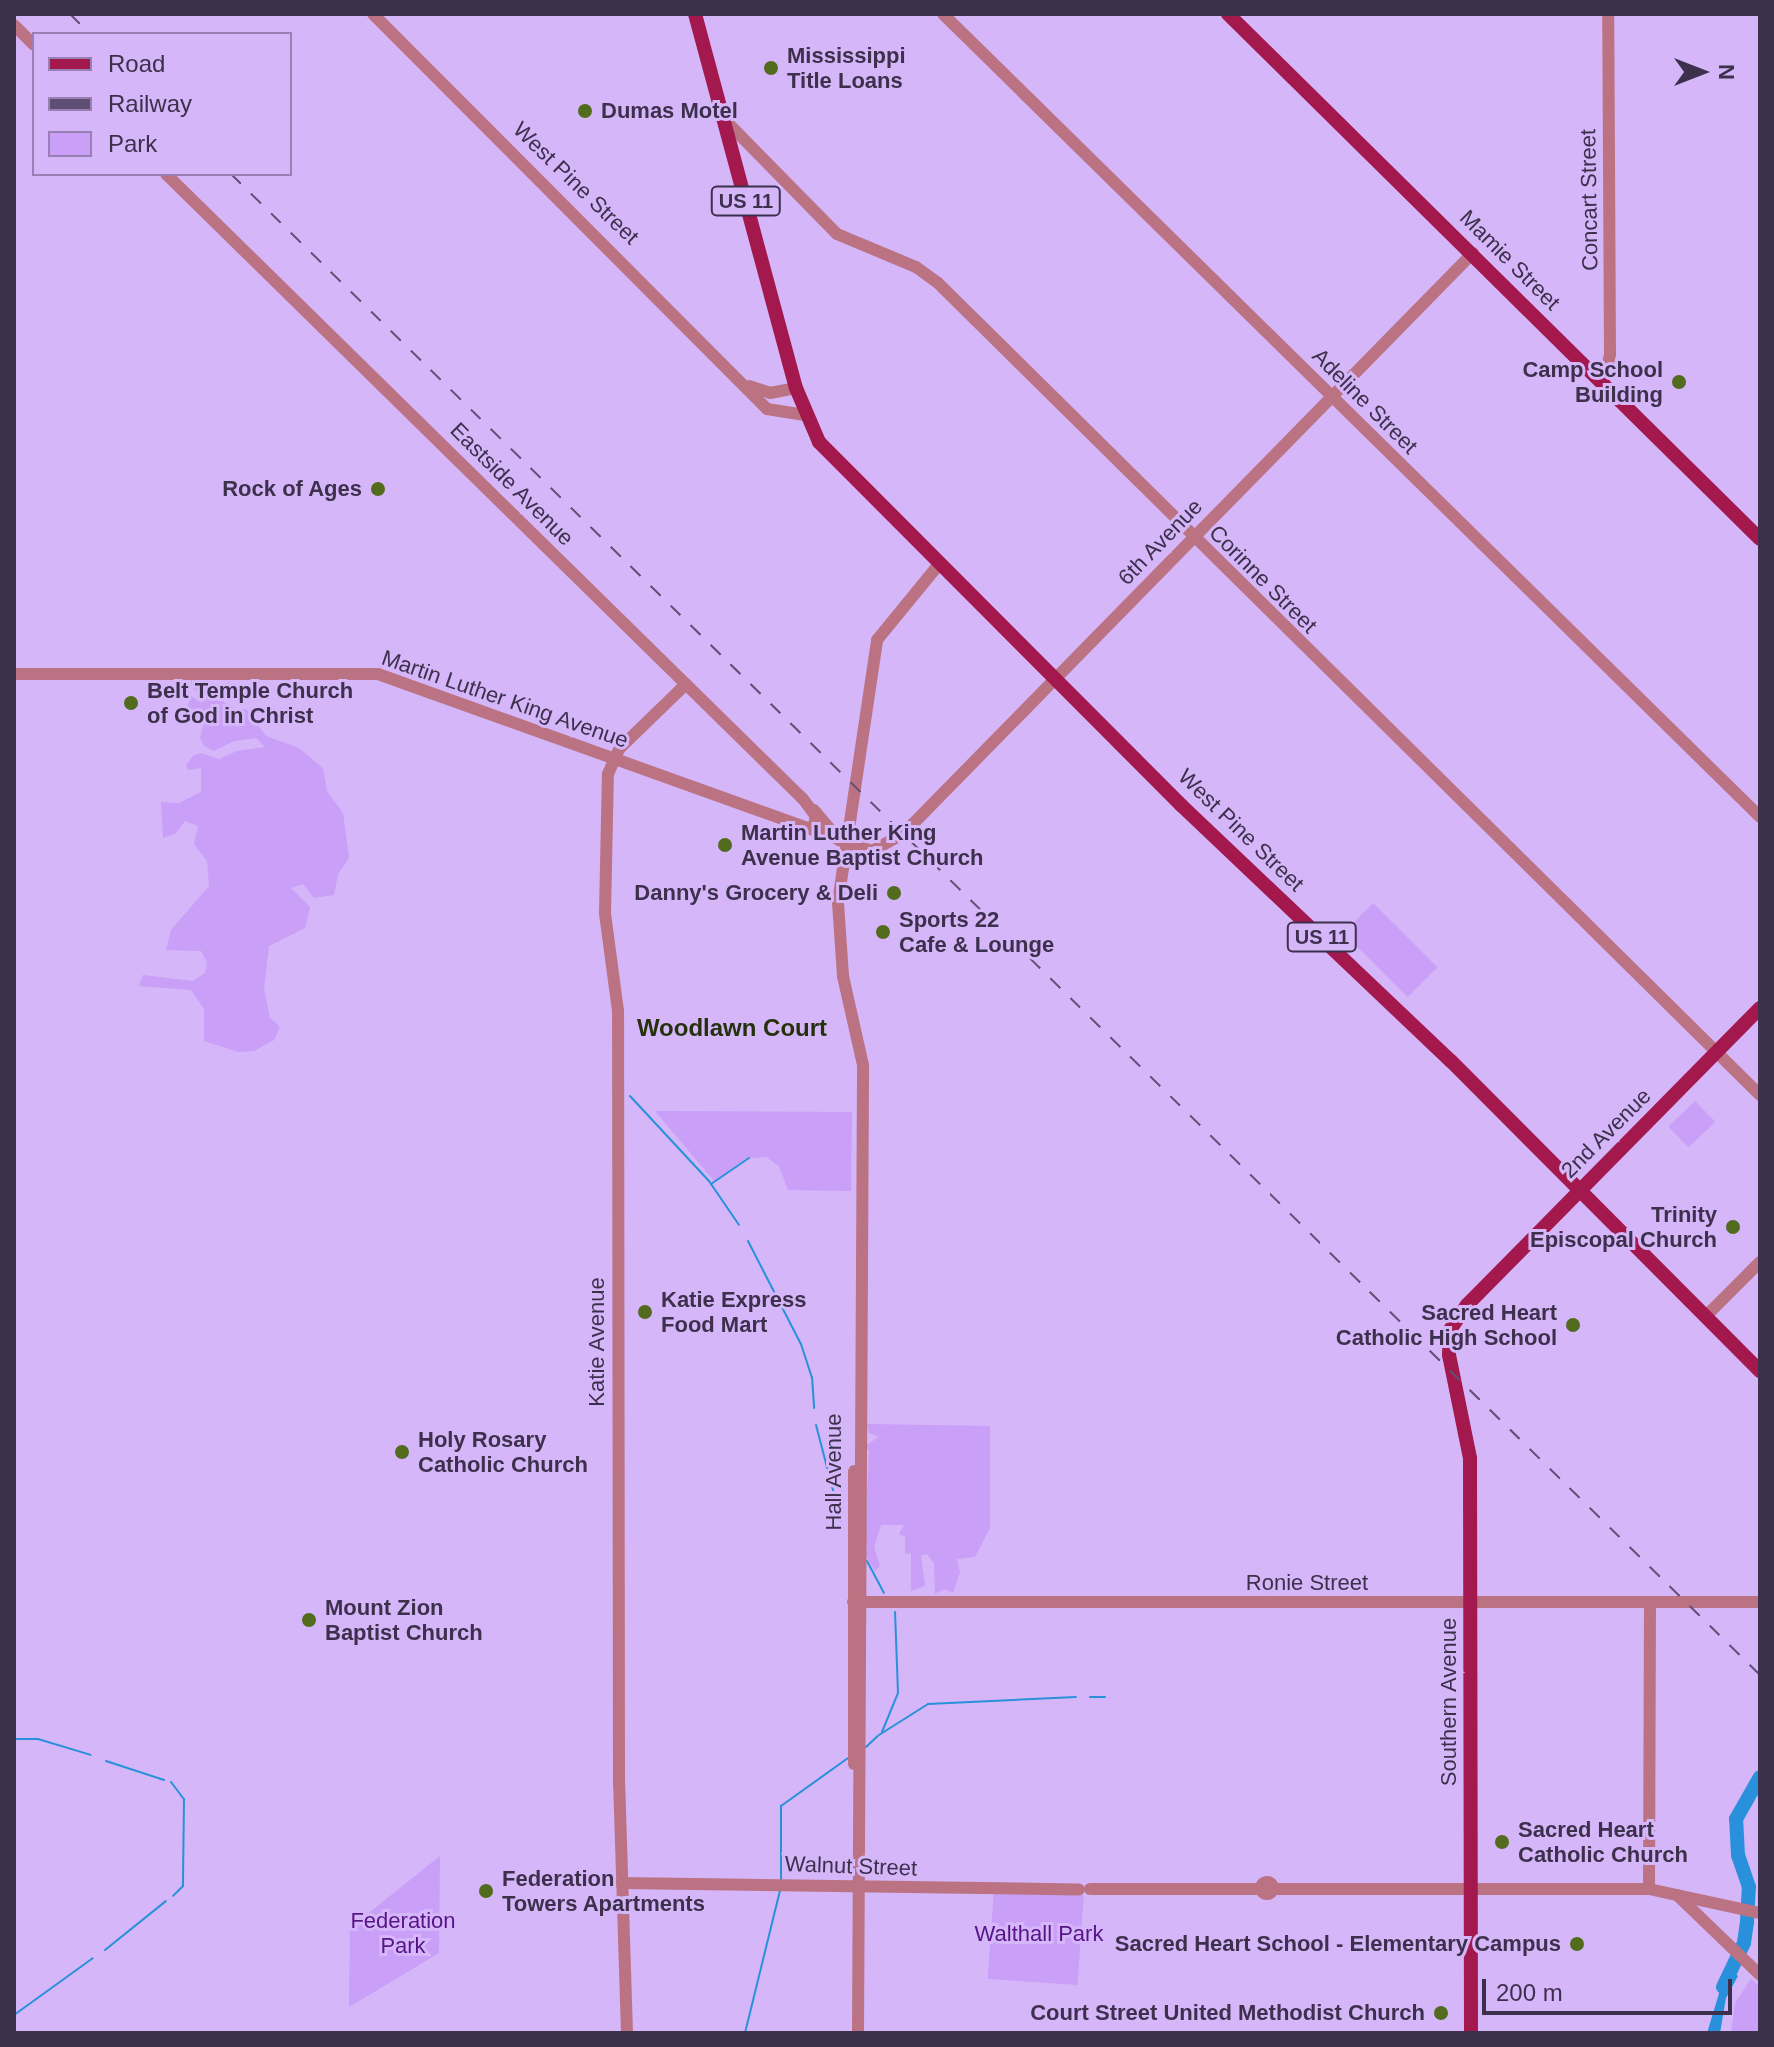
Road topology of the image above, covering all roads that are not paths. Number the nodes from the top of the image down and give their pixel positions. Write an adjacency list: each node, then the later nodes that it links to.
1 (373, 14): 11 (street, West Pine Street)
2 (695, 14): 8 (main road, US 11)
3 (943, 14): 14 (street, Adeline Street)
4 (1228, 14): 10 (main road, Mamie Street)
5 (1608, 14): 12 (street, Concart Street)
6 (14, 25): 7 (street)
7 (32, 43)
8 (722, 117): 13 (main road, US 11); 16 (street, Corinne Street)
9 (168, 176): 21 (street, Eastside Avenue)
10 (1473, 253): 12 (main road, Mamie Street); 14 (street, 6th Avenue)
11 (746, 385): 13 (street); 15 (street, West Pine Street)
12 (1603, 385): 17 (main road, Mamie Street)
13 (796, 388): 15 (main road, West Pine Street / US 11)
14 (1331, 396): 16 (street, 6th Avenue); 24 (street, Adeline Street)
15 (804, 415): 18 (main road, West Pine Street / US 11)
16 (1193, 537): 20 (street, 6th Avenue); 29 (street, Corinne Street)
17 (1760, 539)
18 (940, 563): 20 (main road, West Pine Street / US 11); 37 (street, Hall Avenue)
19 (14, 674): 22 (street, Martin Luther King Avenue)
20 (1057, 676): 27 (street, 6th Avenue); 31 (main road, West Pine Street / US 11)
21 (686, 684): 22 (street); 23 (street, Eastside Avenue)
22 (612, 757): 25 (street, Martin Luther King Avenue); 40 (street, Katie Avenue)
23 (811, 807): 25 (street); 26 (street, Eastside Avenue)
24 (1760, 817)
25 (813, 829): 26 (street, Martin Luther King Avenue)
26 (840, 841): 27 (street, Martin Luther King Avenue)
27 (872, 851)
28 (1760, 1008): 29 (main road, 2nd Avenue)
29 (1716, 1052): 30 (street, Corinne Street); 31 (main road, 2nd Avenue)
30 (1760, 1095)
31 (1580, 1192): 33 (main road, West Pine Street / US 11); 35 (main road, 2nd Avenue)
32 (1760, 1262): 33 (street)
33 (1705, 1317): 34 (main road, West Pine Street / US 11)
34 (1760, 1371)
35 (1453, 1372): 38 (main road, Southern Avenue)
36 (1760, 1602): 39 (street, Ronie Street)
37 (858, 1603): 38 (street, Ronie Street); 41 (street, Hall Avenue)
38 (1470, 1603): 39 (street, Ronie Street); 42 (main road, Southern Avenue)
39 (1650, 1603): 43 (street)
40 (621, 1883): 41 (street, Walnut Street); 49 (street, Katie Avenue)
41 (858, 1887): 42 (street, Walnut Street); 50 (street, Hall Avenue)
42 (1471, 1889): 43 (street, Walnut Street); 51 (main road, Southern Avenue)
43 (1649, 1889): 44 (street, Walnut Street)
44 (1674, 1894): 45 (street, Walnut Street); 47 (street)
45 (1732, 1908): 46 (street, Walnut Street); 47 (street)
46 (1760, 1913)
47 (1707, 1919): 48 (street)
48 (1756, 1971)
49 (627, 2033)
50 (858, 2033)
51 (1471, 2033)

